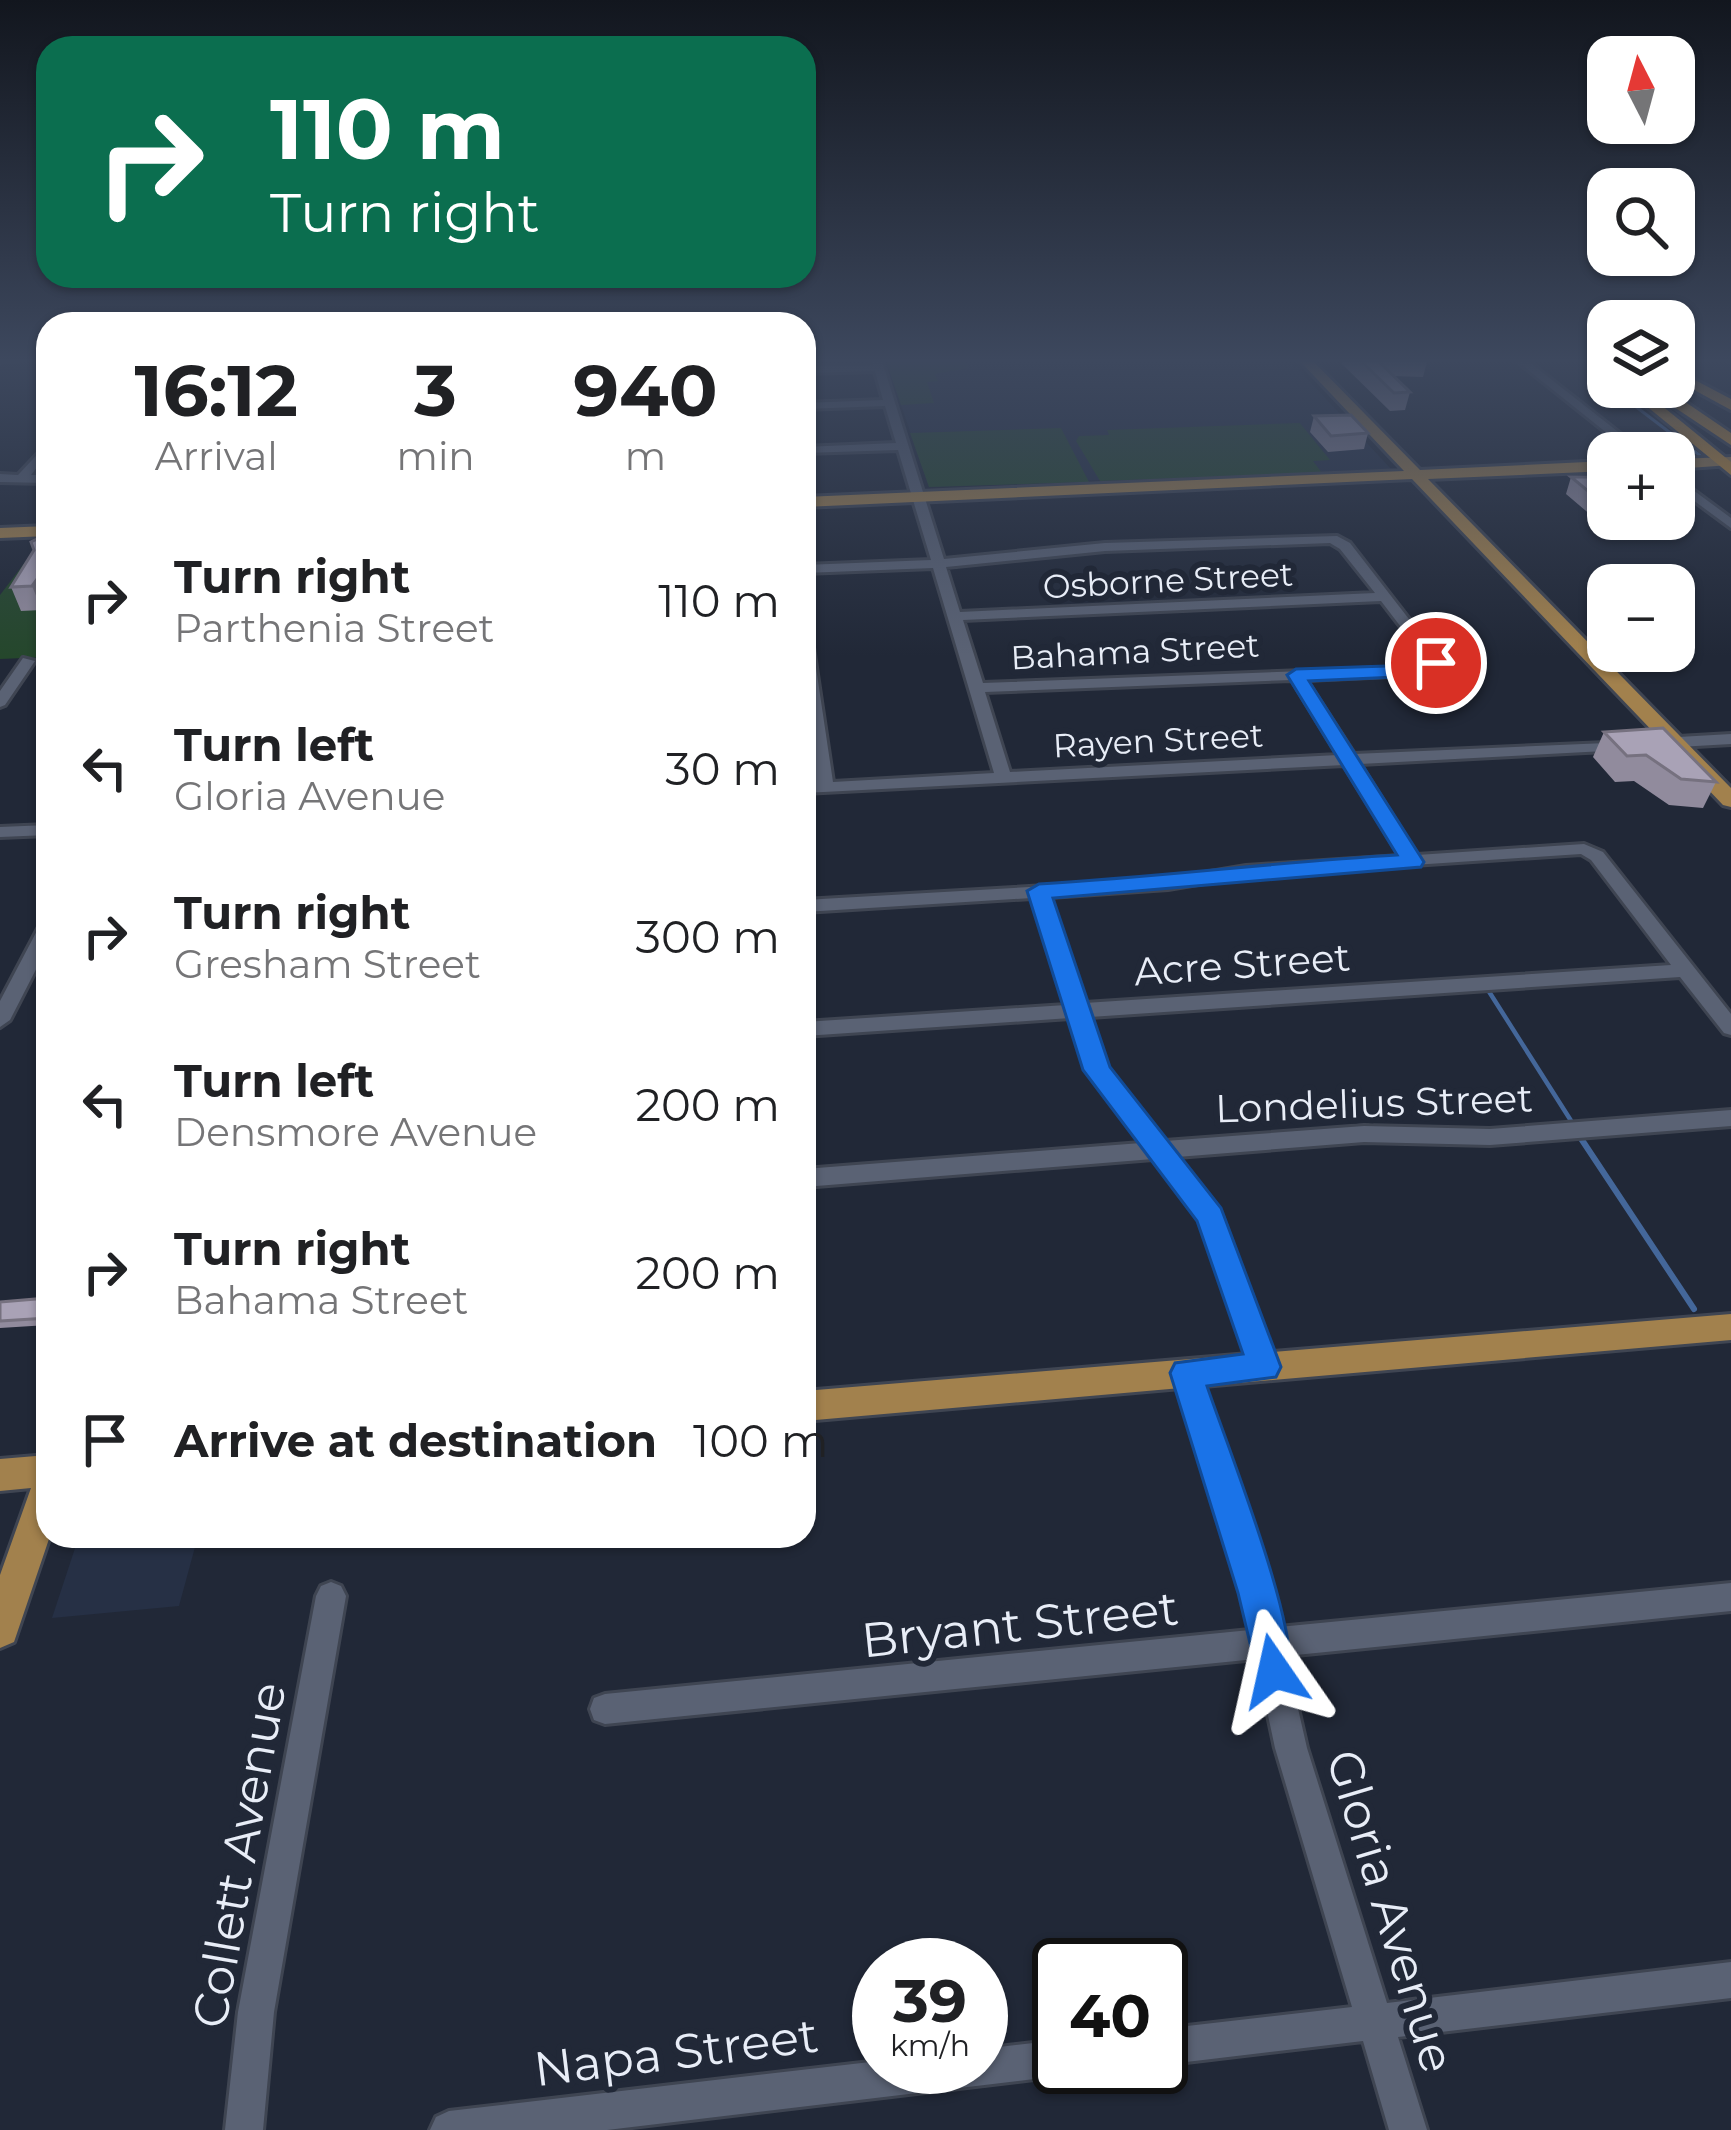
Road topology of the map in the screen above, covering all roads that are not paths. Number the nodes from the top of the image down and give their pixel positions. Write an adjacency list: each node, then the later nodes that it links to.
1 (906, 457): 12 (street)
2 (1399, 457): 7 (main road)
3 (36, 461): 9 (street)
4 (1728, 466): 5 (main road)
5 (1695, 467)
6 (1587, 471): 7 (main road)
7 (1418, 477): 12 (main road); 27 (main road)
8 (0, 478): 9 (street)
9 (22, 478): 10 (street)
10 (36, 478)
11 (1695, 496): 14 (street)
12 (919, 497): 13 (main road); 17 (street)
13 (816, 501)
14 (1731, 524)
15 (36, 532): 16 (main road)
16 (0, 533)
17 (939, 563): 18 (street); 19 (street); 20 (street)
18 (816, 568)
19 (1383, 597): 20 (street, Osborne Street); 22 (street, Bahama Street)
20 (955, 616): 23 (street)
21 (28, 661): 24 (street)
22 (1296, 675): 23 (street, Bahama Street); 28 (street)
23 (979, 688): 29 (street)
24 (0, 702)
25 (1731, 739): 27 (street, Rayen Street)
26 (816, 740): 31 (street)
27 (1675, 742): 28 (street, Rayen Street); 32 (main road)
28 (1348, 760): 29 (street, Rayen Street); 35 (street)
29 (1004, 778): 31 (street, Rayen Street)
30 (816, 787): 31 (street, Rayen Street)
31 (825, 787)
32 (1731, 800)
33 (36, 830): 34 (street)
34 (0, 832)
35 (1413, 862): 36 (street); 39 (street)
36 (1039, 891): 37 (street); 40 (street)
37 (816, 905)
38 (36, 950): 41 (street)
39 (1684, 970): 40 (street, Acre Street); 43 (street)
40 (1076, 1012): 42 (street, Acre Street); 45 (street)
41 (0, 1020)
42 (816, 1028)
43 (1731, 1028)
44 (1731, 1118): 45 (street, Londelius Street)
45 (1158, 1149): 46 (street, Londelius Street); 48 (street)
46 (816, 1177)
47 (1731, 1327): 48 (main road)
48 (1264, 1367): 49 (main road)
49 (1186, 1373): 50 (main road); 57 (street, Gloria Avenue)
50 (816, 1405)
51 (36, 1472): 52 (main road)
52 (0, 1475)
53 (36, 1525): 56 (main road)
54 (331, 1596): 63 (street, Collett Avenue)
55 (1731, 1598): 57 (street, Bryant Street)
56 (0, 1629)
57 (1268, 1645): 58 (street, Bryant Street); 60 (street, Gloria Avenue)
58 (605, 1709)
59 (1731, 1980): 60 (street)
60 (1376, 2021): 61 (street); 65 (street, Gloria Avenue)
61 (1188, 2044)
62 (1032, 2062): 64 (street, Napa Street)
63 (244, 2130)
64 (449, 2130)
65 (1408, 2130)

